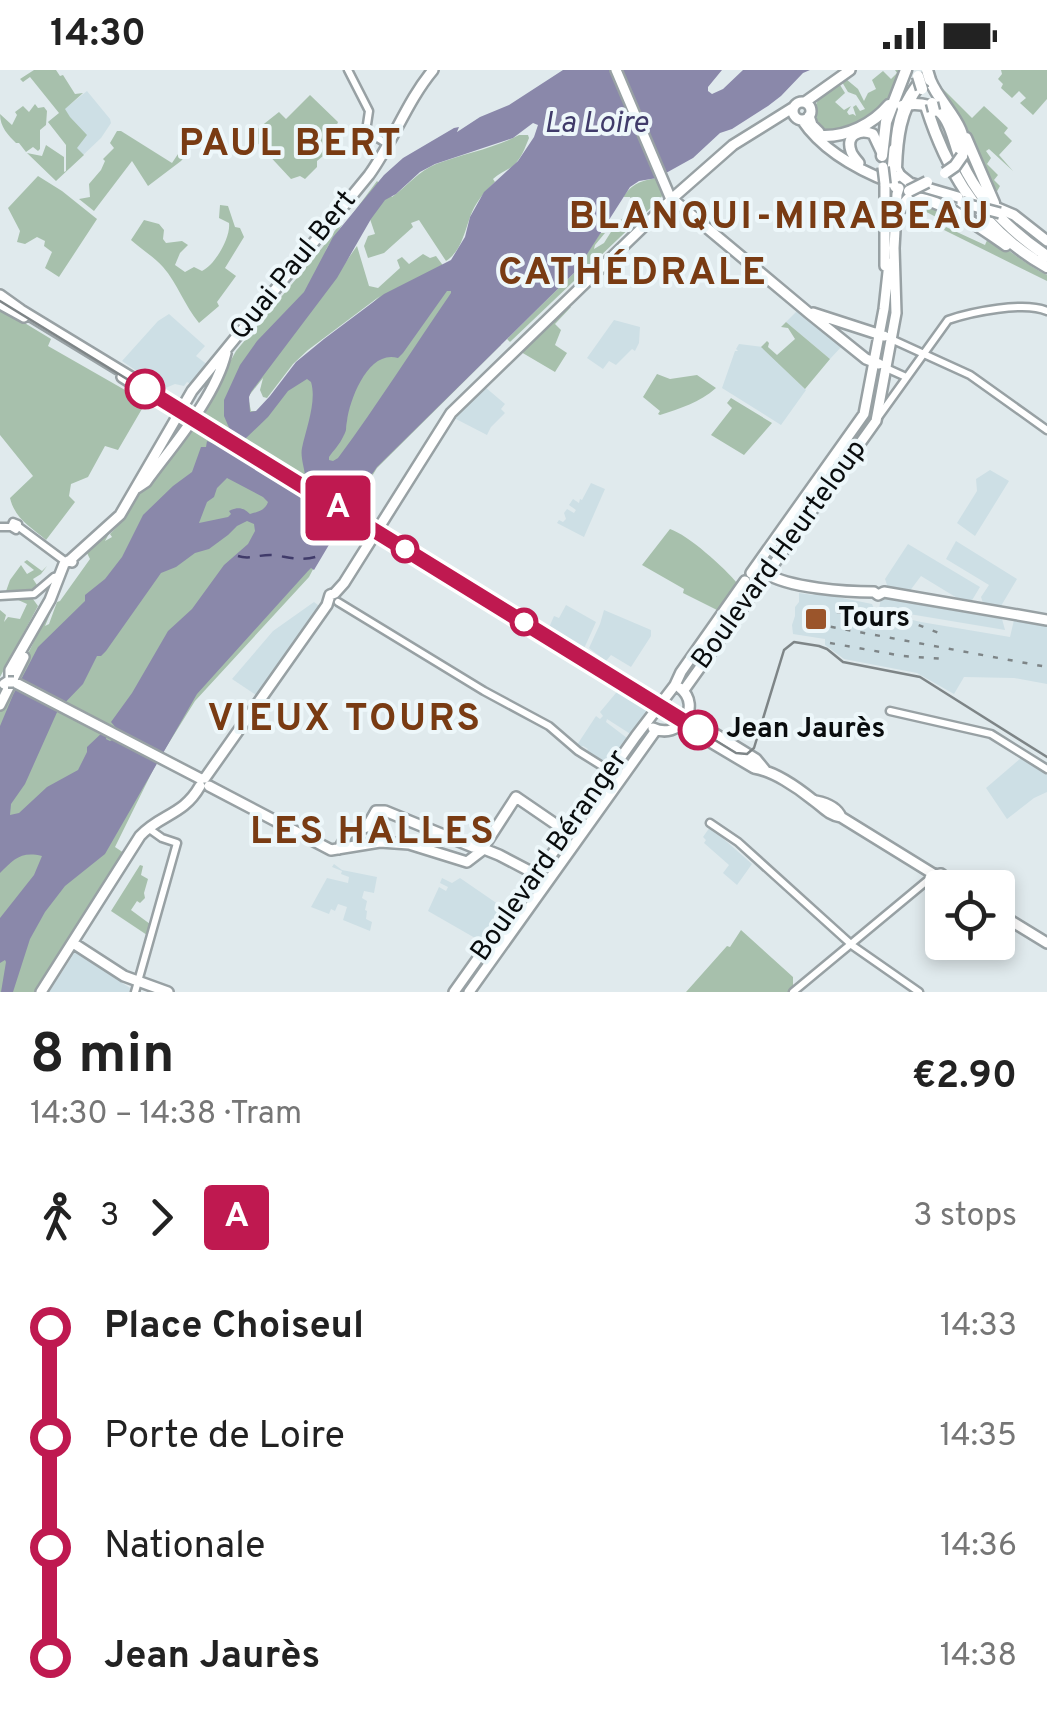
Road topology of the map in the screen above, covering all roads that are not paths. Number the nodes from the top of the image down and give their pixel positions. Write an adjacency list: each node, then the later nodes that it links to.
1 (348, 70): 10 (street)
2 (433, 70): 10 (main road, Quai Paul Bert)
3 (616, 70): 16 (main road)
4 (850, 70): 7 (main road)
5 (906, 70): 6 (highway)
6 (921, 89): 8 (highway); 9 (highway); 11 (street); 13 (highway); 22 (highway)
7 (803, 112): 9 (main road); 14 (main road); 16 (main road)
8 (963, 133): 14 (highway, bridge); 19 (highway)
9 (822, 136): 12 (main road)
10 (389, 145): 30 (main road, Quai Paul Bert)
11 (896, 153): 13 (main road); 14 (street)
12 (859, 163): 13 (main road); 13 (main road)
13 (882, 165): 14 (main road, bridge)
14 (897, 183): 15 (main road); 17 (main road); 18 (highway); 23 (main road)
15 (932, 194): 17 (main road); 20 (highway)
16 (674, 197): 27 (main road); 27 (main road); 48 (main road)
17 (960, 200): 19 (main road, bridge)
18 (900, 209): 20 (highway); 23 (main road)
19 (996, 210): 21 (main road)
20 (999, 241): 22 (highway)
21 (1047, 243)
22 (1047, 264)
23 (891, 294): 28 (main road, Boulevard Heurteloup); 29 (main road, Boulevard Heurteloup)
24 (0, 295): 35 (main road)
25 (0, 304): 35 (main road)
26 (1044, 309): 31 (street, Boulevard Heurteloup)
27 (831, 324): 28 (main road); 32 (main road)
28 (879, 334): 29 (main road); 32 (main road, Boulevard Heurteloup)
29 (892, 339): 31 (street); 33 (main road, Boulevard Heurteloup)
30 (225, 350): 35 (main road, Quai Paul Bert); 40 (main road)
31 (924, 353): 34 (street, Boulevard Heurteloup); 37 (street)
32 (874, 362): 33 (main road); 38 (main road, Boulevard Heurteloup)
33 (886, 368): 34 (street); 36 (main road, Boulevard Heurteloup)
34 (906, 377): 36 (street, Boulevard Heurteloup)
35 (180, 410): 40 (main road, Quai Paul Bert)
36 (876, 421): 39 (main road, Boulevard Heurteloup)
37 (1047, 430)
38 (833, 458): 39 (main road); 41 (main road, Boulevard Heurteloup)
39 (844, 465): 43 (main road, Boulevard Heurteloup)
40 (141, 483): 44 (main road)
41 (786, 523): 43 (main road); 45 (main road, Boulevard Heurteloup)
42 (0, 527): 44 (street)
43 (797, 531): 46 (main road, Boulevard Heurteloup)
44 (67, 567): 47 (street); 49 (main road)
45 (750, 575): 46 (main road); 50 (main road, Boulevard Heurteloup)
46 (764, 576): 51 (main road); 52 (main road, Boulevard Heurteloup)
47 (0, 596)
48 (335, 599): 60 (street); 61 (main road)
49 (50, 601): 53 (main road); 53 (main road)
50 (720, 616): 52 (main road); 54 (main road, Boulevard Heurteloup)
51 (1047, 620)
52 (731, 623): 54 (main road, Boulevard Heurteloup)
53 (8, 682): 55 (main road); 61 (main road)
54 (682, 684): 57 (main road); 58 (main road)
55 (0, 705)
56 (891, 709): 59 (street)
57 (683, 720): 58 (main road); 68 (main road)
58 (648, 730): 60 (main road, Boulevard Béranger); 65 (main road, Boulevard Béranger)
59 (1047, 767)
60 (610, 771): 64 (main road, Boulevard Béranger)
61 (204, 783): 63 (main road); 66 (main road)
62 (710, 823): 75 (street)
63 (149, 829): 73 (main road); 78 (street)
64 (567, 832): 65 (main road); 67 (main road); 69 (main road, Boulevard Béranger)
65 (577, 839): 70 (main road, Boulevard Béranger)
66 (339, 849): 67 (main road); 67 (main road)
67 (478, 850): 69 (main road)
68 (929, 870)
69 (537, 875): 70 (main road); 76 (main road, Boulevard Béranger)
70 (548, 881): 77 (main road, Boulevard Béranger)
71 (925, 882): 75 (street)
72 (1015, 923): 74 (main road)
73 (76, 941): 78 (main road); 79 (main road)
74 (1047, 943)
75 (851, 944): 83 (street); 84 (street)
76 (468, 972): 77 (main road); 81 (main road, Boulevard Béranger)
77 (479, 978): 82 (main road, Boulevard Béranger)
78 (136, 986): 80 (main road)
79 (41, 992)
80 (168, 992)
81 (454, 992)
82 (469, 992)
83 (793, 992)
84 (920, 992)

